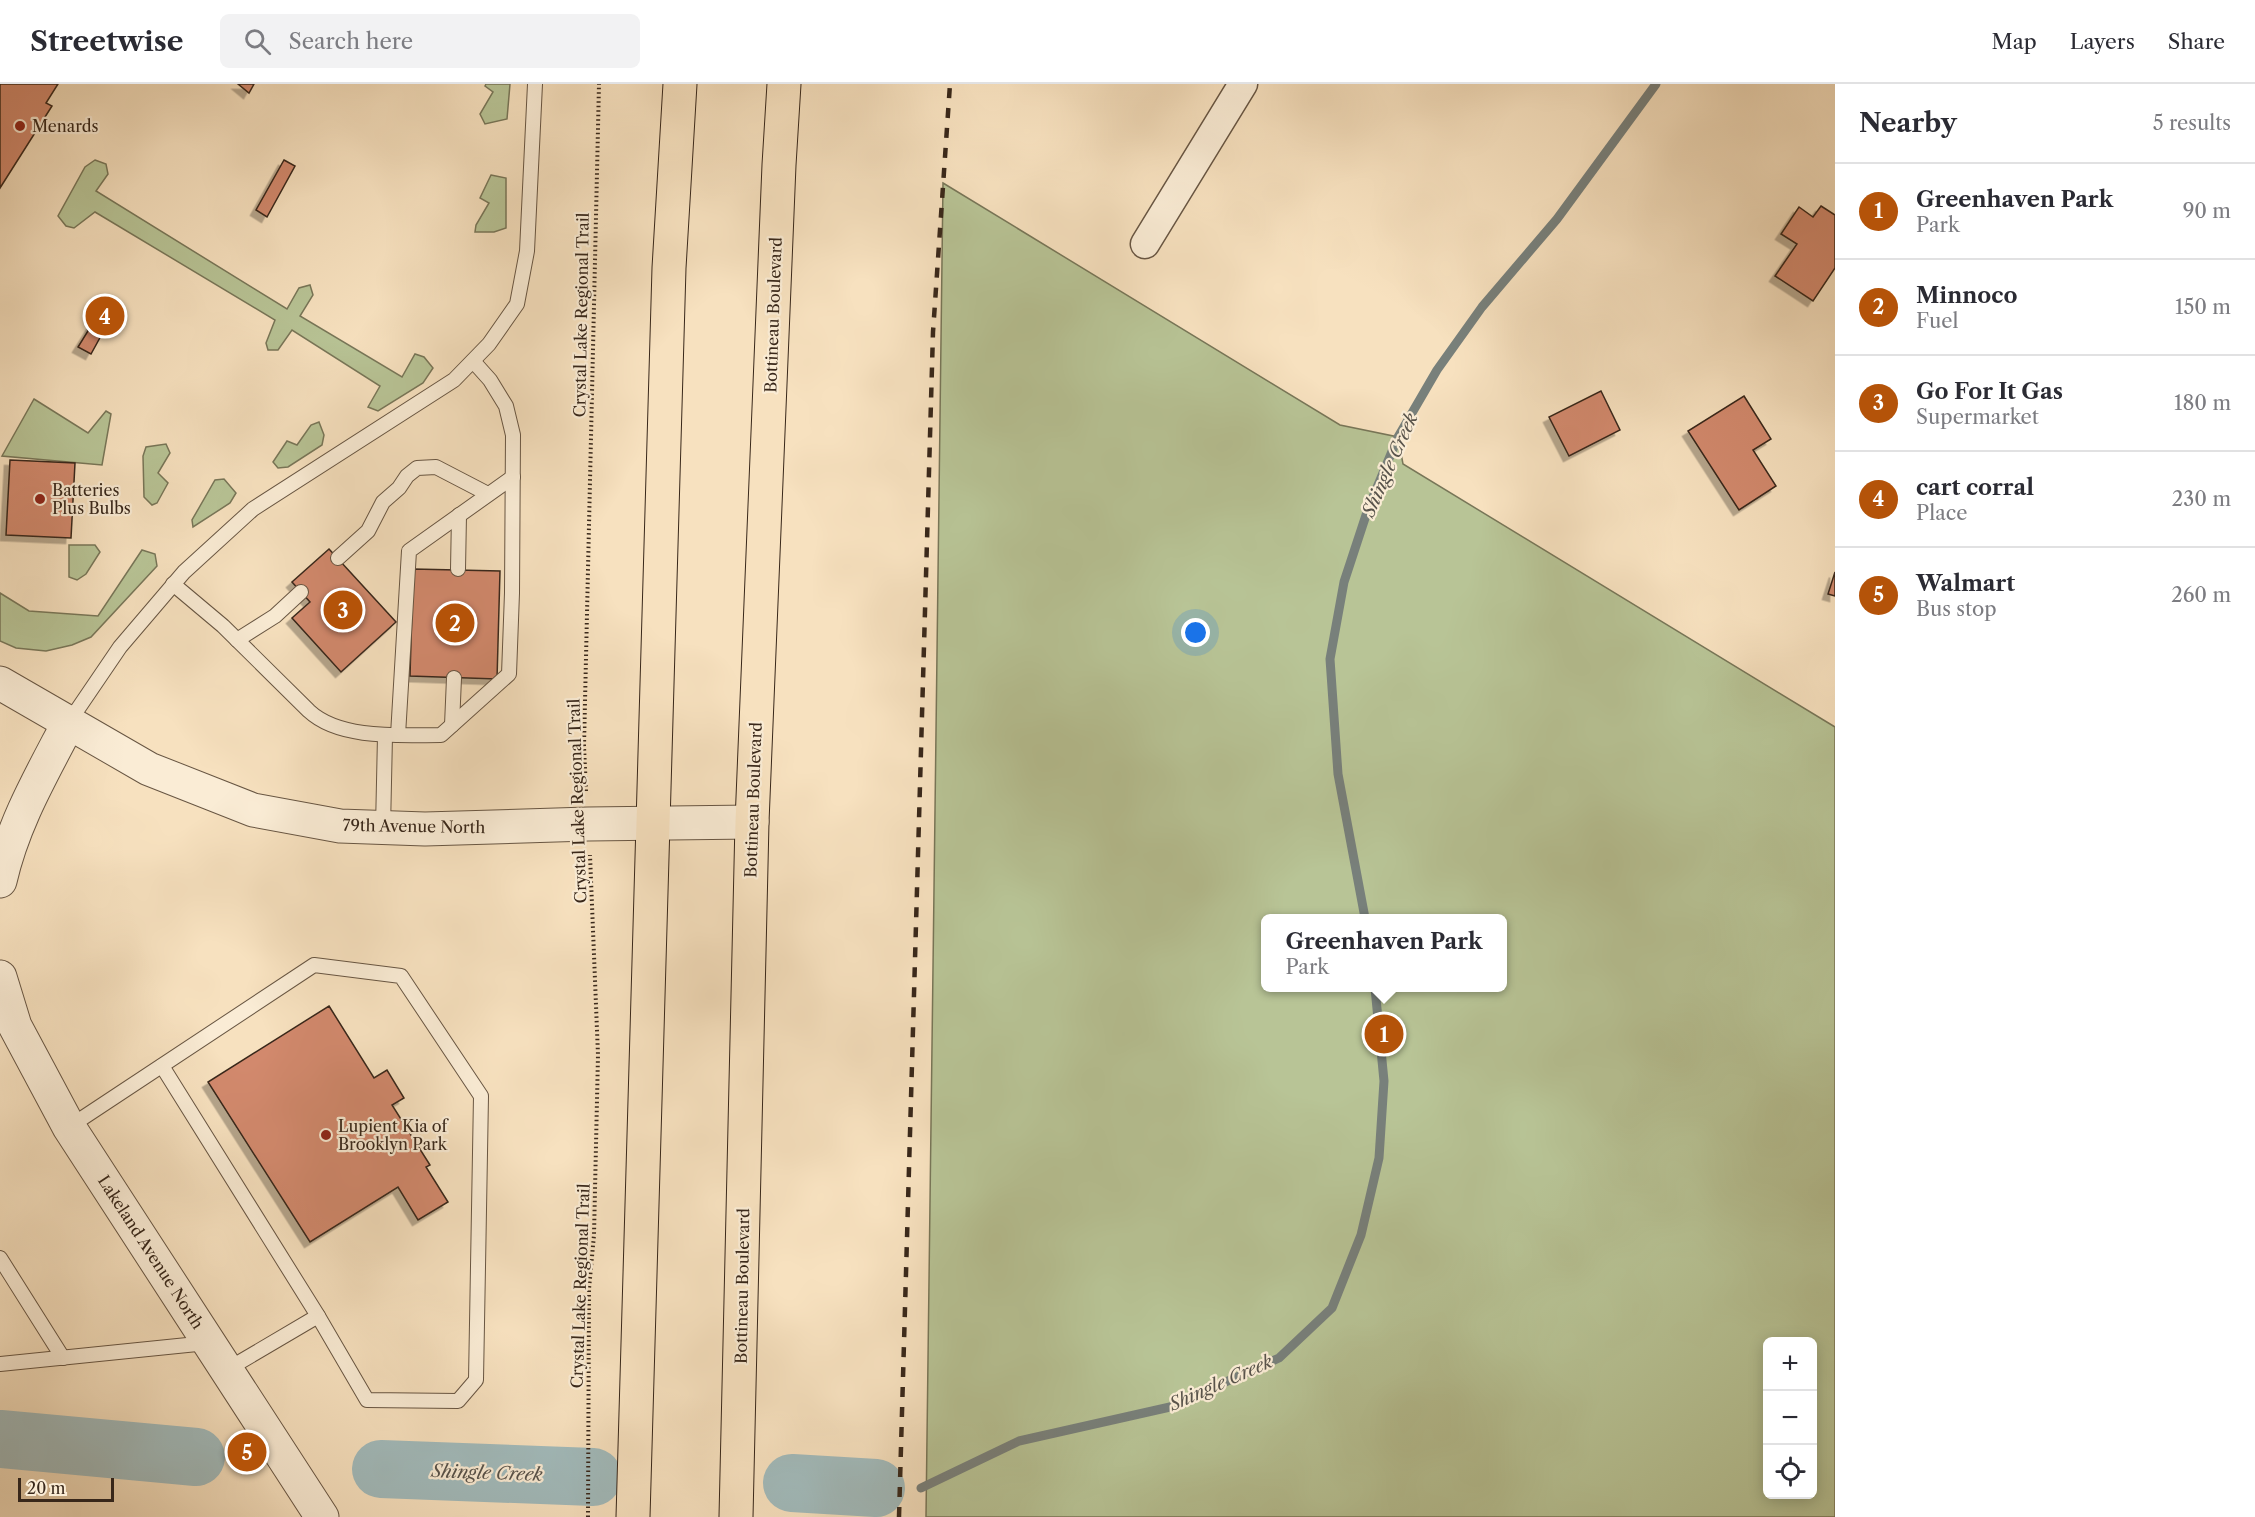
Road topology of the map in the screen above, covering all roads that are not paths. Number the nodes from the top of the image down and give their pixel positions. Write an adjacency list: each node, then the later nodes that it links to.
1 (535, 84): 6 (lane)
2 (680, 84): 21 (highway)
3 (784, 84): 20 (highway, Bottineau Boulevard)
4 (1243, 84): 5 (street)
5 (1145, 244)
6 (473, 361): 7 (lane); 12 (lane)
7 (513, 477): 8 (lane); 18 (lane)
8 (488, 494): 9 (lane); 10 (lane)
9 (459, 514): 11 (lane); 19 (lane)
10 (338, 558)
11 (458, 569)
12 (173, 584): 14 (lane); 17 (lane)
13 (301, 592): 14 (lane)
14 (237, 640): 19 (lane)
15 (454, 678): 18 (lane)
16 (0, 683): 17 (street, 79th Avenue North)
17 (69, 722): 22 (street, 79th Avenue North); 23 (street)
18 (452, 725): 19 (lane)
19 (391, 736): 22 (lane)
20 (752, 822): 21 (street, 79th Avenue North); 34 (highway, Bottineau Boulevard)
21 (653, 823): 22 (street, 79th Avenue North); 33 (highway)
22 (383, 828)
23 (0, 881)
24 (0, 977): 26 (street, Lakeland Avenue North)
25 (162, 1066): 26 (lane); 28 (lane); 28 (lane)
26 (69, 1127): 29 (street, Lakeland Avenue North)
27 (0, 1258): 30 (lane)
28 (318, 1316): 29 (lane)
29 (219, 1356): 30 (lane); 32 (street, Lakeland Avenue North)
30 (63, 1358): 31 (lane)
31 (0, 1364)
32 (319, 1516)
33 (633, 1517)
34 (736, 1517)

